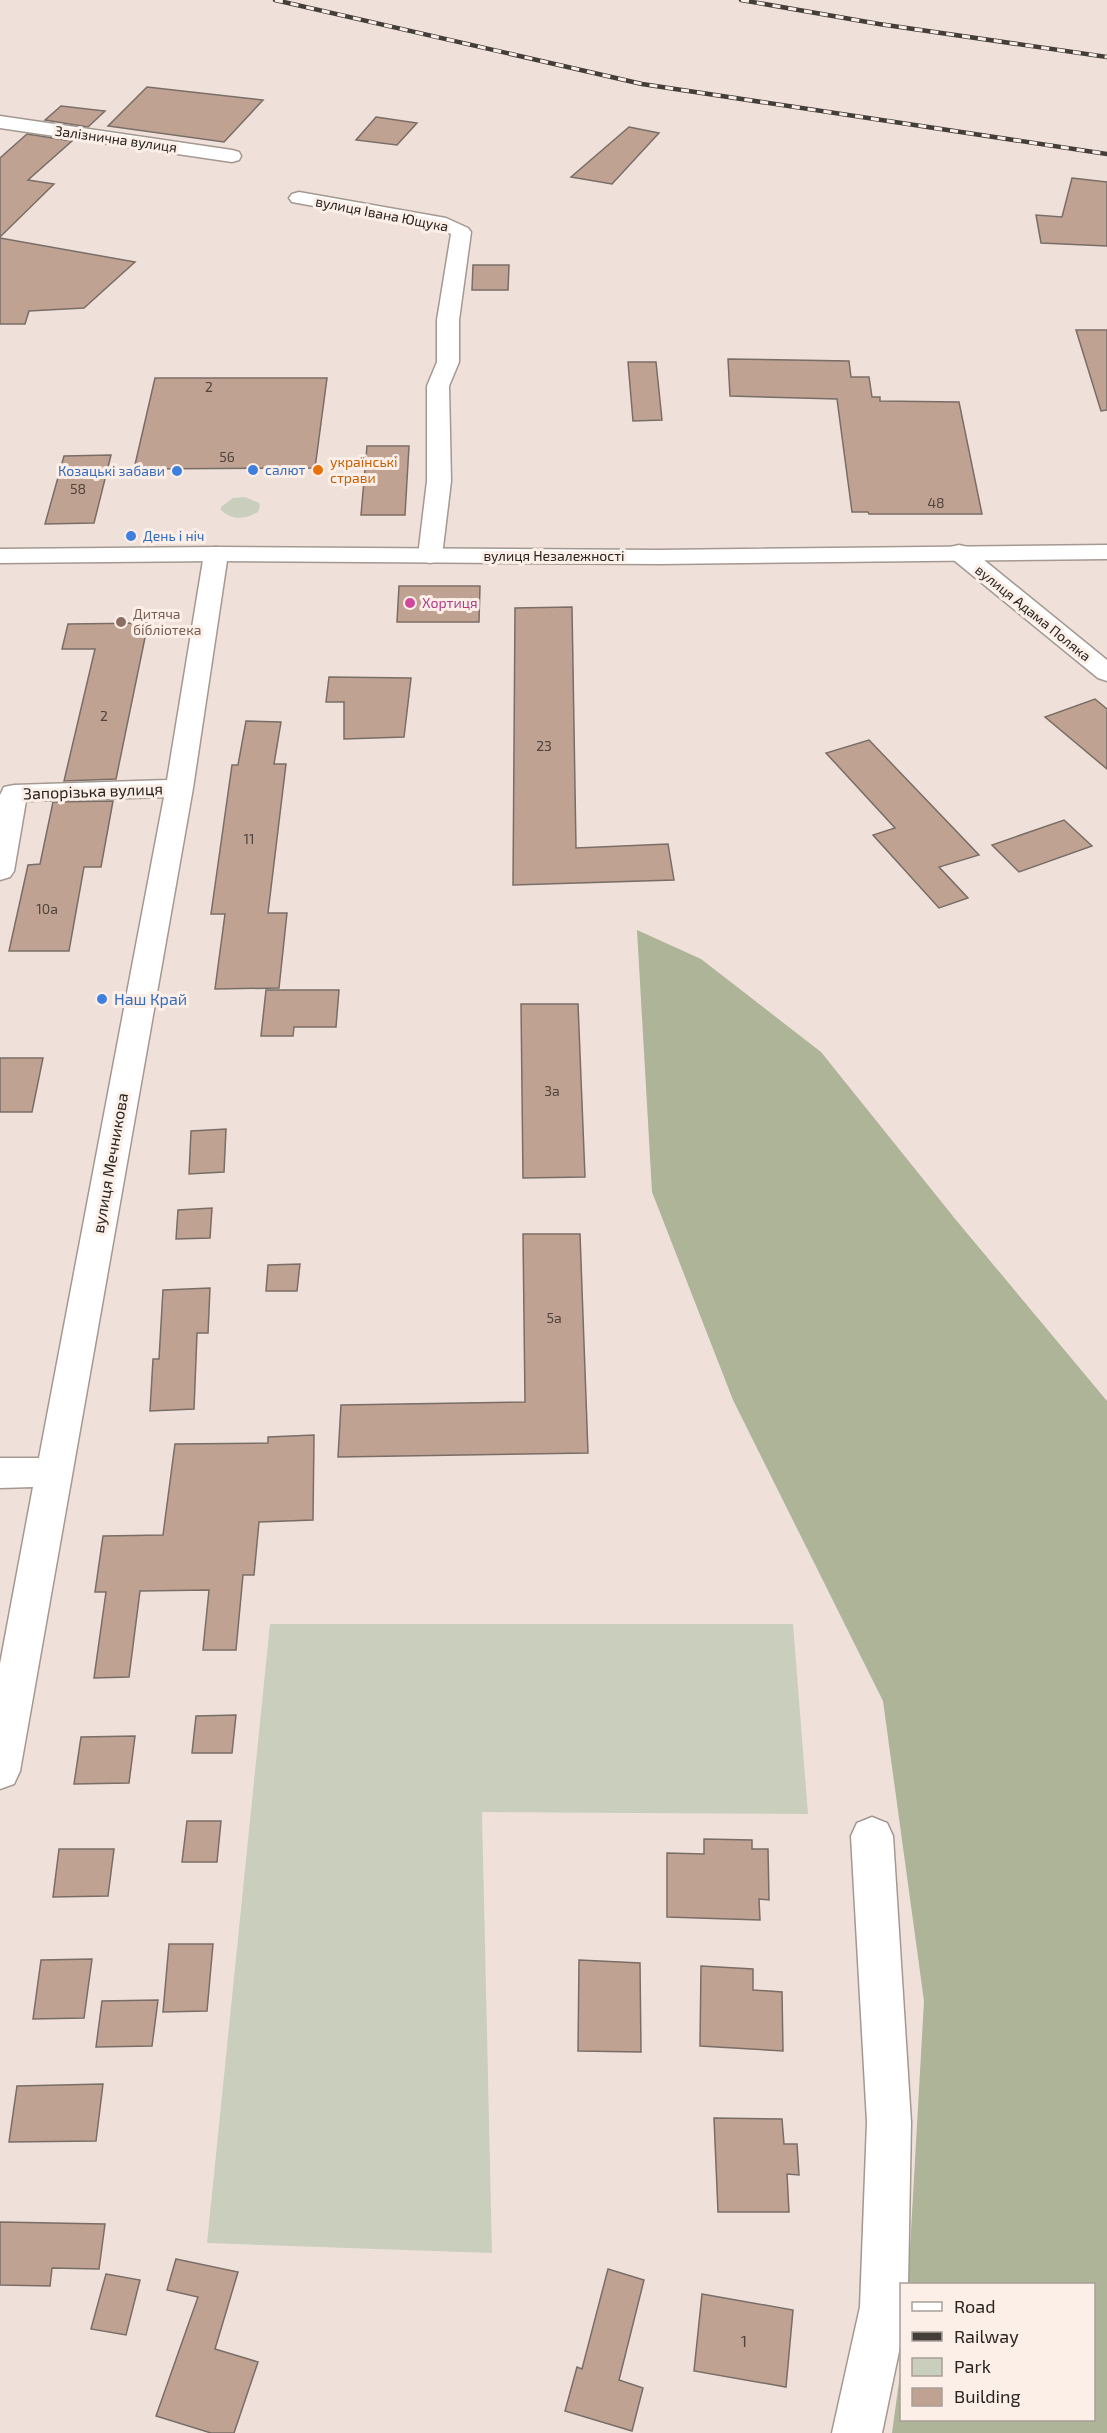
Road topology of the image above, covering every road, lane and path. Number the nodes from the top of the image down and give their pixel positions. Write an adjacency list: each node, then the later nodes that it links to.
1 (0, 122): 2 (street, Залізнична вулиця)
2 (232, 156)
3 (299, 198): 8 (street, вулиця Івана Ющука)
4 (960, 552): 5 (street, вулиця Незалежності); 8 (street, вулиця Незалежності); 9 (street, вулиця Адама Поляка)
5 (1107, 552)
6 (216, 554): 7 (street, вулиця Незалежності); 8 (street, вулиця Незалежності); 10 (street, вулиця Мечникова)
7 (0, 556)
8 (430, 556)
9 (1107, 673)
10 (179, 788): 11 (street, Запорізька вулиця); 12 (street, вулиця Мечникова)
11 (0, 871)
12 (55, 1472): 13 (street); 14 (street, вулиця Мечникова)
13 (0, 1473)
14 (0, 1771)
15 (872, 1836): 16 (street)
16 (857, 2433)

